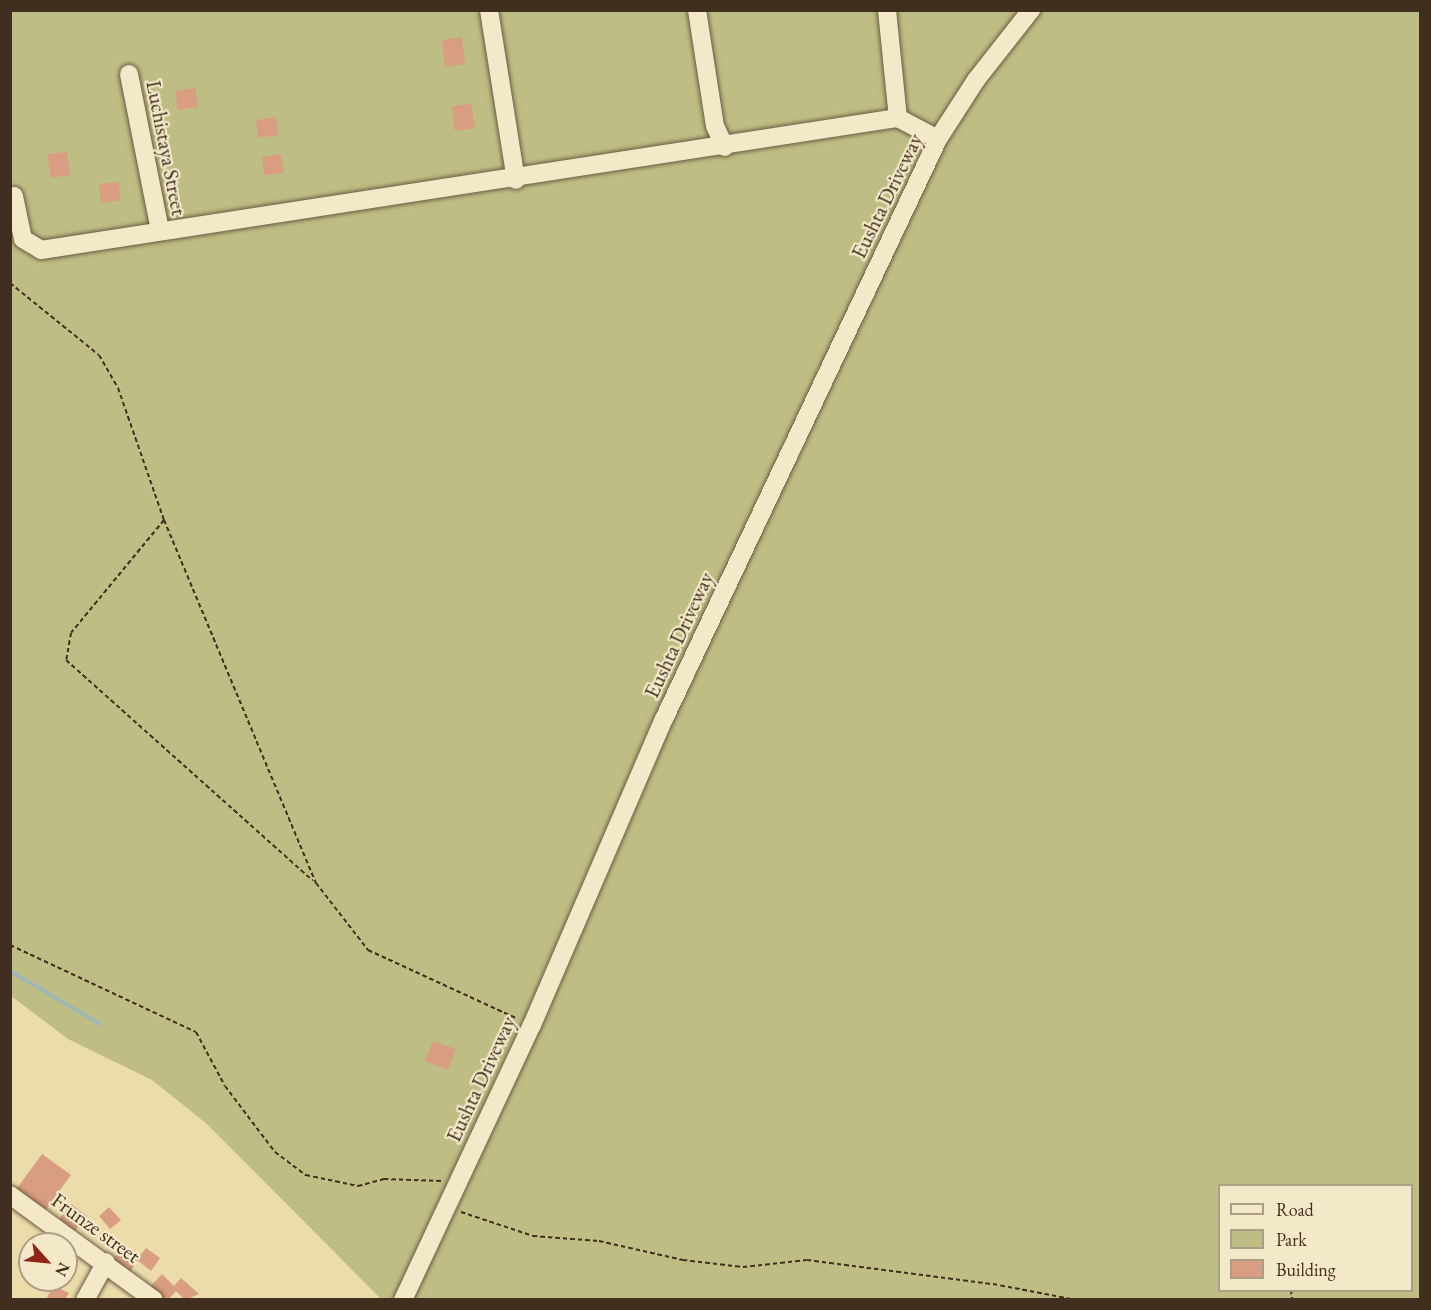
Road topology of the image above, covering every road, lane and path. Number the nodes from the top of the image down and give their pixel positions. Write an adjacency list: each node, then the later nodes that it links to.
1 (489, 10): 9 (street)
2 (697, 10): 8 (street)
3 (887, 10): 6 (street)
4 (1031, 10): 7 (street, Eushta Driveway)
5 (129, 74): 11 (street, Luchistaya Street)
6 (898, 118): 7 (street); 8 (street)
7 (938, 138): 16 (street, Eushta Driveway)
8 (725, 147): 9 (street)
9 (516, 180): 11 (street)
10 (14, 196): 11 (street)
11 (160, 230)
12 (10, 283): 13 (path)
13 (164, 520): 14 (path); 14 (path)
14 (315, 883): 16 (path)
15 (10, 945): 17 (path)
16 (532, 1025): 17 (street, Eushta Driveway)
17 (457, 1186): 19 (street, Eushta Driveway)
18 (10, 1195): 20 (street, Frunze street)
19 (448, 1206): 23 (street, Eushta Driveway); 24 (path)
20 (106, 1262): 21 (street); 22 (street, Frunze street)
21 (85, 1299)
22 (154, 1299)
23 (403, 1299)
24 (1077, 1299)

